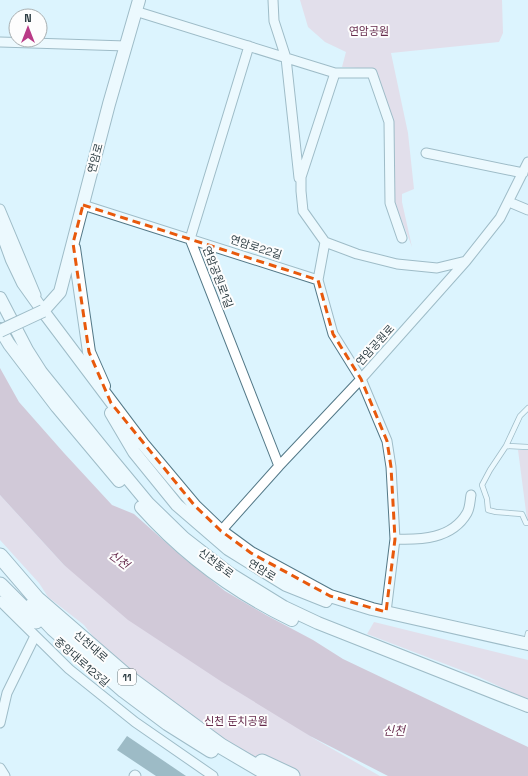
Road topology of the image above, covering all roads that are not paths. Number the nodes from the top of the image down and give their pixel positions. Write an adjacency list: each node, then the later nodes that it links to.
1 (273, 0): 6 (street)
2 (137, 6): 4 (main road, 연암로); 5 (street)
3 (0, 42): 4 (street)
4 (126, 46): 13 (main road, 연암로)
5 (248, 46): 6 (street); 19 (street, 연암공원로1길)
6 (286, 58): 7 (street); 11 (street)
7 (335, 73): 11 (street); 17 (street)
8 (426, 153): 10 (street)
9 (528, 162): 10 (street, 연암공원로)
10 (523, 173): 12 (street, 연암공원로)
11 (300, 191): 20 (street)
12 (509, 202): 15 (street); 23 (street, 연암공원로)
13 (83, 205): 19 (street, 연암로22길); 21 (main road, 연암로)
14 (0, 209): 26 (street)
15 (528, 210)
16 (0, 227): 22 (main road)
17 (402, 238)
18 (0, 239): 22 (main road)
19 (190, 239): 24 (street, 연암로22길); 34 (street, 연암공원로1길)
20 (325, 242): 23 (street); 24 (street)
21 (73, 243): 26 (main road, 연암로); 30 (main road)
22 (12, 260): 26 (main road)
23 (466, 261): 29 (street, 연암공원로)
24 (318, 280): 29 (street)
25 (0, 298): 49 (main road, 신천동로)
26 (42, 311): 27 (main road, bridge); 28 (main road)
27 (0, 330): 50 (main road, 신천동로)
28 (82, 366): 30 (main road); 46 (main road, 연암로)
29 (361, 379): 34 (street, 연암공원로); 38 (street)
30 (111, 403): 37 (main road, 연암로)
31 (528, 408): 32 (lane)
32 (506, 446): 33 (lane); 36 (lane)
33 (528, 447)
34 (279, 466): 37 (street, 연암공원로)
35 (471, 495): 38 (street)
36 (528, 523)
37 (221, 531): 44 (main road, 연암로)
38 (394, 539): 44 (street)
39 (0, 546): 47 (highway)
40 (0, 556): 47 (highway, 신천대로 / 11)
41 (0, 572): 47 (highway, 신천대로 / 11)
42 (0, 585): 47 (highway)
43 (0, 601): 45 (street, 중앙대로123길)
44 (386, 612): 46 (main road, 연암로)
45 (35, 636): 48 (street); 55 (street, 중앙대로123길)
46 (527, 640)
47 (125, 683): 52 (highway, 신천대로 / 11); 56 (highway, 신천대로 / 11)
48 (4, 693): 51 (street)
49 (528, 706)
50 (528, 715)
51 (0, 723)
52 (231, 752): 57 (highway, 신천대로 / 11); 58 (highway)
53 (0, 768): 54 (street)
54 (5, 776)
55 (213, 776)
56 (251, 776)
57 (272, 776)
58 (292, 776)

